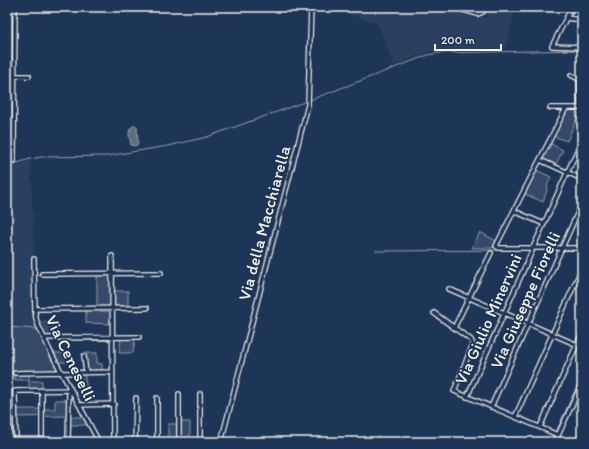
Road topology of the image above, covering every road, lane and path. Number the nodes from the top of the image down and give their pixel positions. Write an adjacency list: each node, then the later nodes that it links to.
1 (15, 7): 12 (street)
2 (311, 7): 80 (street, Via della Macchiarella)
3 (454, 7): 4 (street); 5 (street)
4 (460, 7)
5 (485, 7)
6 (572, 7): 7 (street)
7 (566, 18): 8 (street); 9 (street)
8 (582, 20)
9 (582, 47)
10 (571, 75): 14 (street)
11 (7, 76): 12 (street)
12 (14, 76): 13 (street); 20 (street)
13 (29, 76)
14 (581, 79): 17 (street)
15 (550, 108): 16 (street)
16 (566, 108): 17 (street); 19 (street)
17 (581, 108)
18 (582, 140): 21 (street, Via Giulio Minervini)
19 (540, 160): 21 (street); 24 (street)
20 (14, 161)
21 (567, 173): 22 (street); 25 (street, Via Giulio Minervini)
22 (582, 179)
23 (582, 203): 27 (street, Via Giuseppe Fiorelli)
24 (514, 211): 25 (street); 28 (street)
25 (544, 224): 28 (street, Via Giulio Minervini)
26 (582, 248): 27 (street)
27 (562, 249): 28 (street); 43 (street, Via Giuseppe Fiorelli)
28 (533, 250): 42 (street, Via Giulio Minervini)
29 (491, 253): 37 (street)
30 (112, 256): 33 (street)
31 (34, 259): 40 (street, Via Ceneselli)
32 (582, 268): 46 (street)
33 (113, 273): 34 (street); 35 (street); 38 (street)
34 (160, 273)
35 (42, 274)
36 (449, 288): 37 (street)
37 (470, 297): 42 (street); 44 (street)
38 (113, 308): 39 (street); 40 (street); 47 (street)
39 (147, 308)
40 (35, 309): 49 (street, Via Ceneselli)
41 (434, 313): 44 (street)
42 (504, 313): 43 (street); 62 (street, Via Giulio Minervini)
43 (529, 323): 46 (street); 67 (street, Via Giuseppe Fiorelli)
44 (454, 328): 62 (street)
45 (582, 332): 50 (street)
46 (553, 334): 50 (street); 68 (street)
47 (113, 337): 48 (street); 49 (street); 54 (street)
48 (139, 337)
49 (44, 338): 53 (street, Via Ceneselli)
50 (576, 345): 51 (street); 69 (street)
51 (582, 347)
52 (84, 356): 56 (street)
53 (61, 372): 55 (street); 56 (street); 58 (street, Via Ceneselli)
54 (113, 372): 56 (street); 65 (street)
55 (15, 373)
56 (86, 373)
57 (582, 383): 70 (street)
58 (70, 390): 59 (street); 66 (street, Via Ceneselli); 73 (street)
59 (42, 391): 71 (street); 72 (street)
60 (179, 394): 78 (street)
61 (200, 394): 79 (street)
62 (467, 397): 67 (street)
63 (136, 398): 76 (street)
64 (157, 398): 77 (street)
65 (114, 404): 66 (street); 75 (street)
66 (79, 405): 74 (street, Via Ceneselli)
67 (491, 407): 68 (street)
68 (515, 417): 69 (street)
69 (540, 427): 70 (street)
70 (558, 435): 81 (street)
71 (16, 442)
72 (42, 442)
73 (68, 442)
74 (99, 442)
75 (113, 442)
76 (136, 442)
77 (156, 442)
78 (179, 442)
79 (200, 442)
80 (221, 442)
81 (555, 442)

